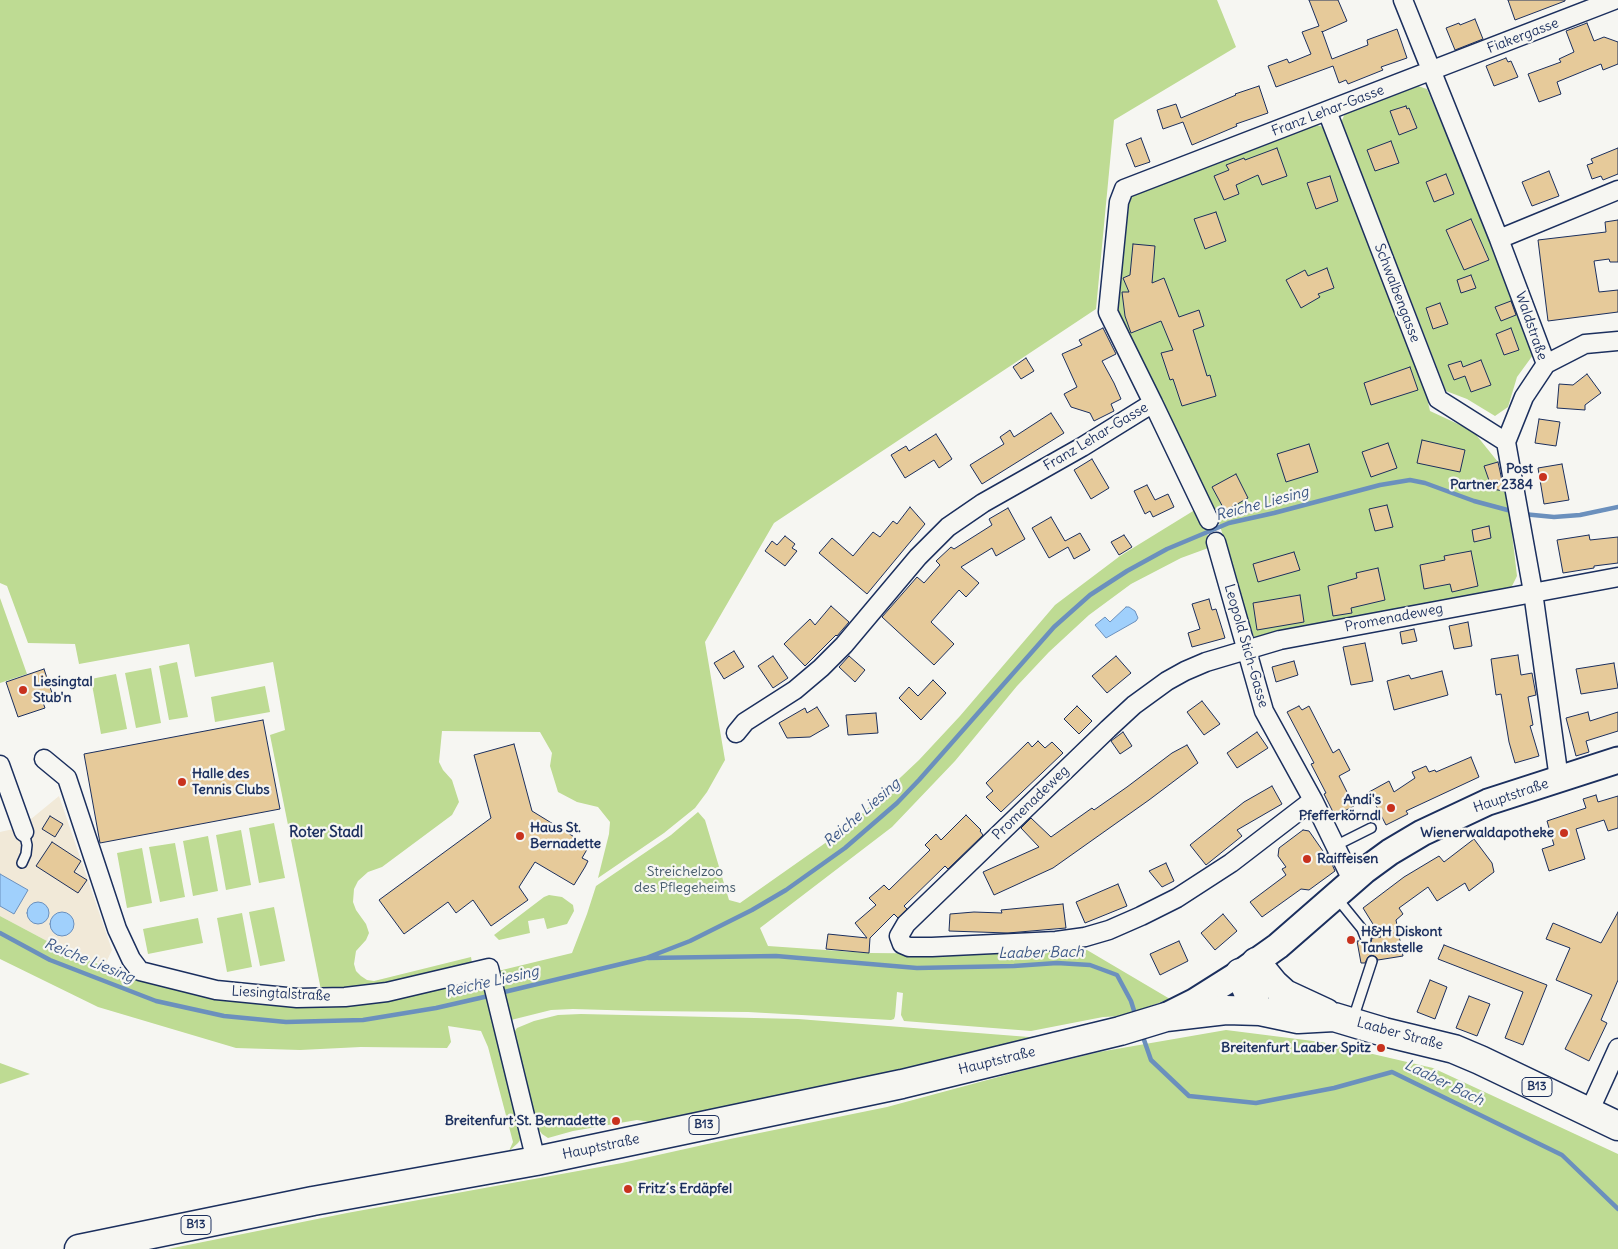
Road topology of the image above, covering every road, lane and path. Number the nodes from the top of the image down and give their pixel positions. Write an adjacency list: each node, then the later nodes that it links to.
1 (1403, 0): 3 (street, Waldstraße)
2 (1614, 0): 3 (street, Fiakergasse)
3 (1431, 71): 4 (street, Franz Lehar-Gasse); 6 (street, Waldstraße)
4 (1327, 111): 9 (street, Franz Lehar-Gasse); 10 (street, Schwalbengasse)
5 (1618, 190): 6 (street)
6 (1499, 239): 8 (street, Waldstraße)
7 (1618, 341): 8 (street)
8 (1546, 364): 10 (street, Waldstraße)
9 (1153, 403): 11 (street); 16 (street, Franz Lehar-Gasse)
10 (1506, 442): 14 (street)
11 (1209, 520)
12 (1216, 542): 15 (street, Leopold Stich-Gasse)
13 (1618, 577): 14 (street, Promenadeweg)
14 (1533, 592): 15 (street, Promenadeweg); 20 (street)
15 (1248, 650): 21 (street, Leopold Stich-Gasse); 21 (street, Promenadeweg)
16 (736, 733)
17 (44, 759): 36 (street, Liesingtalstraße)
18 (1618, 760): 20 (main road, Hauptstraße)
19 (0, 765): 23 (street)
20 (1559, 779): 26 (main road, Hauptstraße)
21 (1313, 800): 24 (street, Leopold Stich-Gasse)
22 (1371, 828): 24 (lane)
23 (24, 832): 25 (lane)
24 (1336, 846): 26 (street, Leopold Stich-Gasse)
25 (22, 863)
26 (1344, 888): 27 (lane); 29 (main road, Hauptstraße)
27 (1366, 939)
28 (1372, 962): 32 (lane)
29 (1248, 967): 30 (main road); 31 (main road, Hauptstraße); 32 (main road)
30 (1260, 1011): 31 (main road, Laaber Straße / B13); 32 (main road, Laaber Straße / B13)
31 (1164, 1017): 36 (main road, Hauptstraße / B13)
32 (1343, 1019): 34 (main road, Laaber Straße / B13)
33 (1618, 1048): 34 (street)
34 (1589, 1112): 35 (main road, Laaber Straße / B13)
35 (1618, 1126)
36 (536, 1161): 37 (main road, Hauptstraße / B13)
37 (79, 1249)

